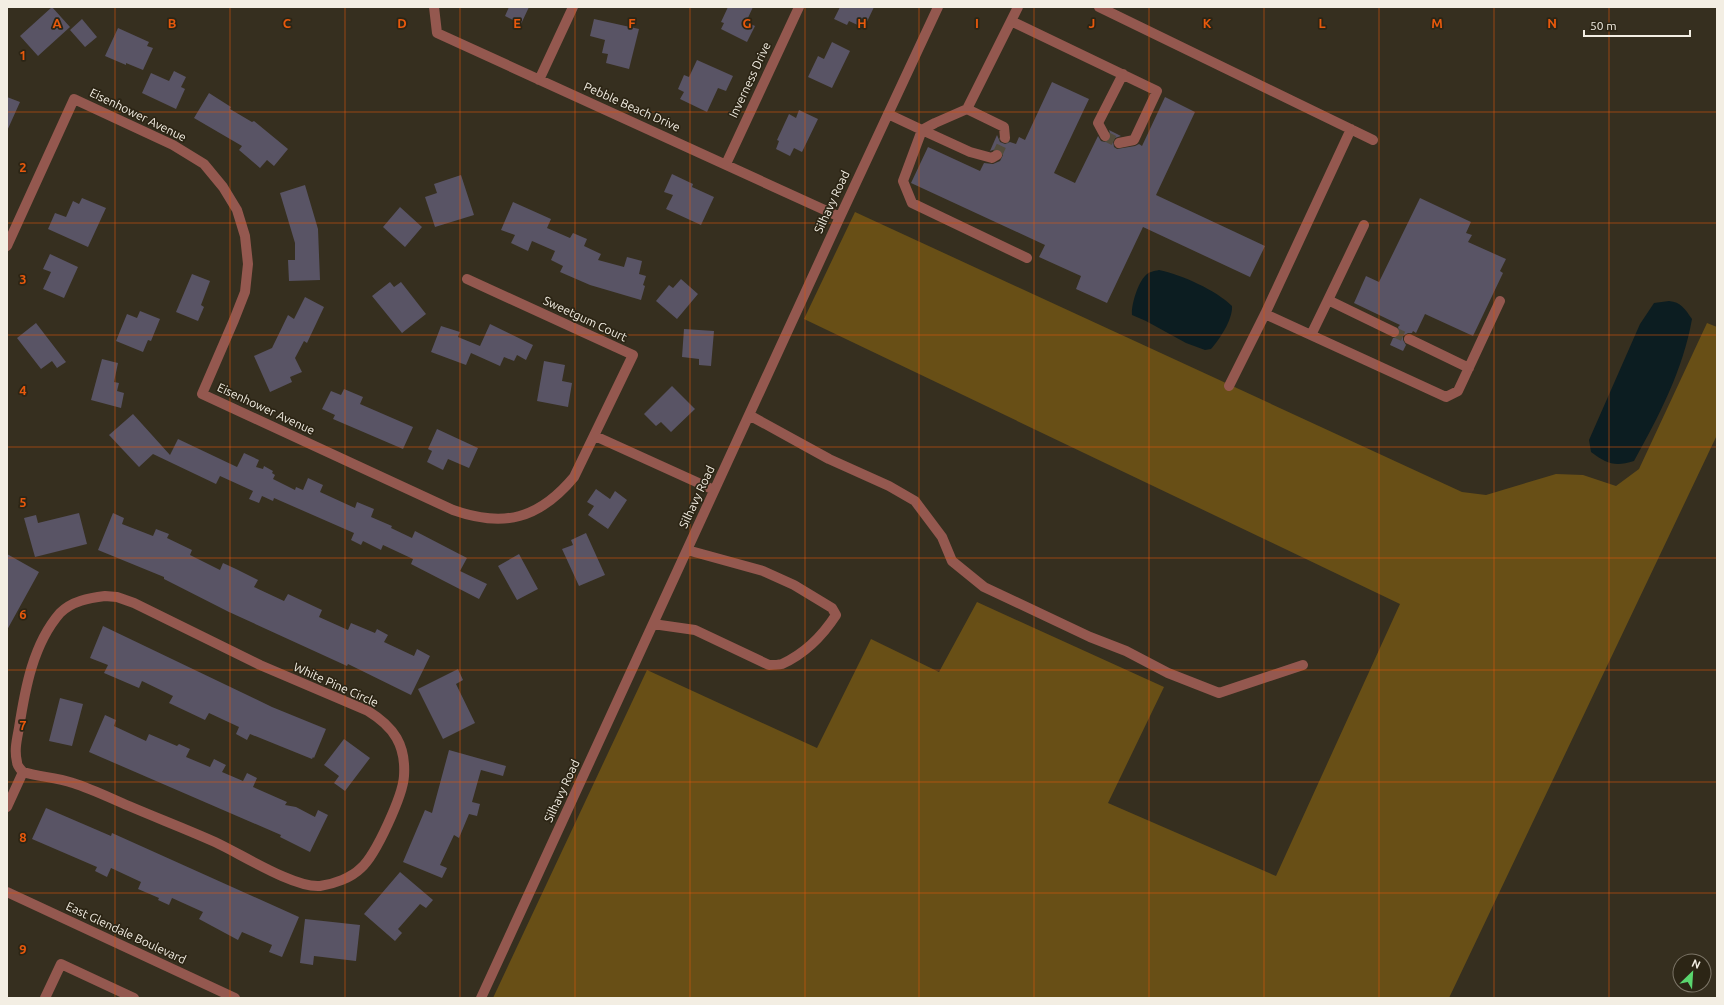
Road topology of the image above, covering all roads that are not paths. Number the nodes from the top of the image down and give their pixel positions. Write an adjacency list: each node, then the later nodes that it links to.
1 (434, 7): 9 (street, Pebble Beach Drive)
2 (573, 7): 9 (street)
3 (799, 7): 19 (street, Inverness Drive)
4 (938, 7): 11 (street, Silhavy Road)
5 (1018, 7): 7 (street)
6 (1099, 7): 12 (street)
7 (1011, 21): 8 (street); 10 (street)
8 (1123, 74): 14 (street); 17 (street)
9 (539, 80): 19 (street, Pebble Beach Drive)
10 (968, 109): 13 (street); 15 (street)
11 (888, 114): 13 (street); 20 (street, Silhavy Road)
12 (1351, 129): 16 (street); 27 (street)
13 (922, 130): 18 (street); 23 (street)
14 (1105, 136)
15 (1005, 138)
16 (1373, 140)
17 (1119, 144)
18 (997, 155)
19 (726, 164): 20 (street, Pebble Beach Drive)
20 (840, 217): 33 (street, Silhavy Road)
21 (1364, 225): 25 (street)
22 (7, 246): 34 (street, Eisenhower Avenue)
23 (1027, 258)
24 (467, 279): 34 (street, Sweetgum Court)
25 (1328, 300): 28 (street); 29 (street)
26 (1500, 301): 31 (street)
27 (1265, 314): 29 (street); 32 (street)
28 (1394, 332)
29 (1311, 335): 31 (street)
30 (1409, 339): 31 (street)
31 (1469, 368)
32 (1229, 386)
33 (749, 415): 35 (street, Silhavy Road); 38 (street)
34 (595, 436): 35 (street)
35 (714, 490): 36 (street, Silhavy Road)
36 (687, 550): 37 (street, Silhavy Road); 37 (street)
37 (653, 624): 45 (street, Silhavy Road)
38 (1303, 665)
39 (23, 772): 39 (street, White Pine Circle); 40 (street)
40 (7, 807)
41 (7, 892): 44 (street, East Glendale Boulevard)
42 (46, 998): 43 (street)
43 (134, 998)
44 (235, 998)
45 (481, 998)

